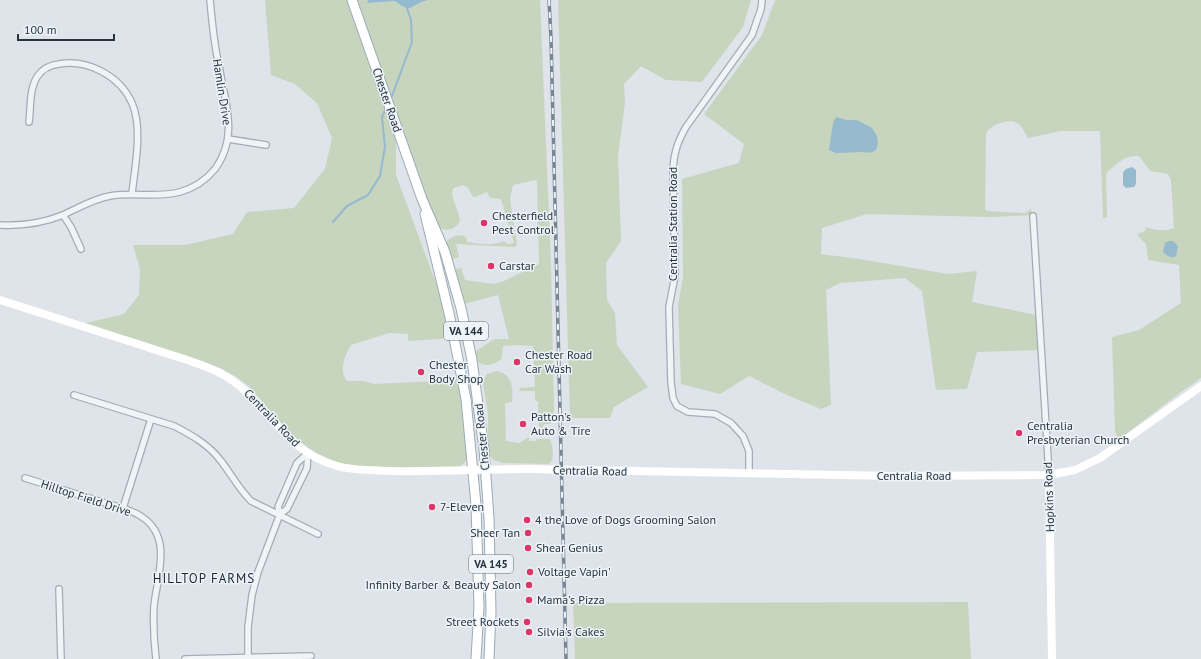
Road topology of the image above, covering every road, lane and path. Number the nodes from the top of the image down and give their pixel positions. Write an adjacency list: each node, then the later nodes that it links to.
1 (210, 0): 5 (street, Hamlin Drive)
2 (352, 0): 8 (main road, Chester Road / VA 144)
3 (762, 0): 20 (street, Centralia Station Road)
4 (29, 122): 7 (street)
5 (228, 139): 6 (street); 7 (street, Hamlin Drive)
6 (266, 145)
7 (132, 193): 9 (street, Hamlin Drive)
8 (422, 199): 18 (main road, Chester Road / VA 144); 19 (main road, Chester Road / VA 144)
9 (63, 215): 11 (street, Hamlin Drive); 12 (street)
10 (1033, 216): 21 (street, Hopkins Road)
11 (0, 225)
12 (81, 250)
13 (0, 300): 17 (main road, Centralia Road)
14 (1201, 386): 21 (main road, Centralia Road)
15 (74, 395): 16 (street)
16 (151, 419): 23 (street); 24 (street)
17 (308, 453): 19 (main road, Centralia Road); 24 (street); 24 (street)
18 (486, 469): 19 (main road, Centralia Road); 20 (main road, Centralia Road); 33 (main road, Chester Road / VA 145)
19 (474, 470): 32 (main road, Chester Road / VA 145)
20 (749, 474): 21 (main road, Centralia Road)
21 (1049, 475): 34 (main road, Hopkins Road)
22 (25, 478): 23 (street, Hilltop Field Drive)
23 (122, 508): 30 (street, Hilltop Field Drive)
24 (280, 514): 25 (street); 28 (street)
25 (318, 534)
26 (59, 589): 29 (street)
27 (311, 656): 28 (street)
28 (248, 657): 31 (street)
29 (62, 659)
30 (156, 659)
31 (185, 659)
32 (476, 659)
33 (489, 659)
34 (1052, 659)

